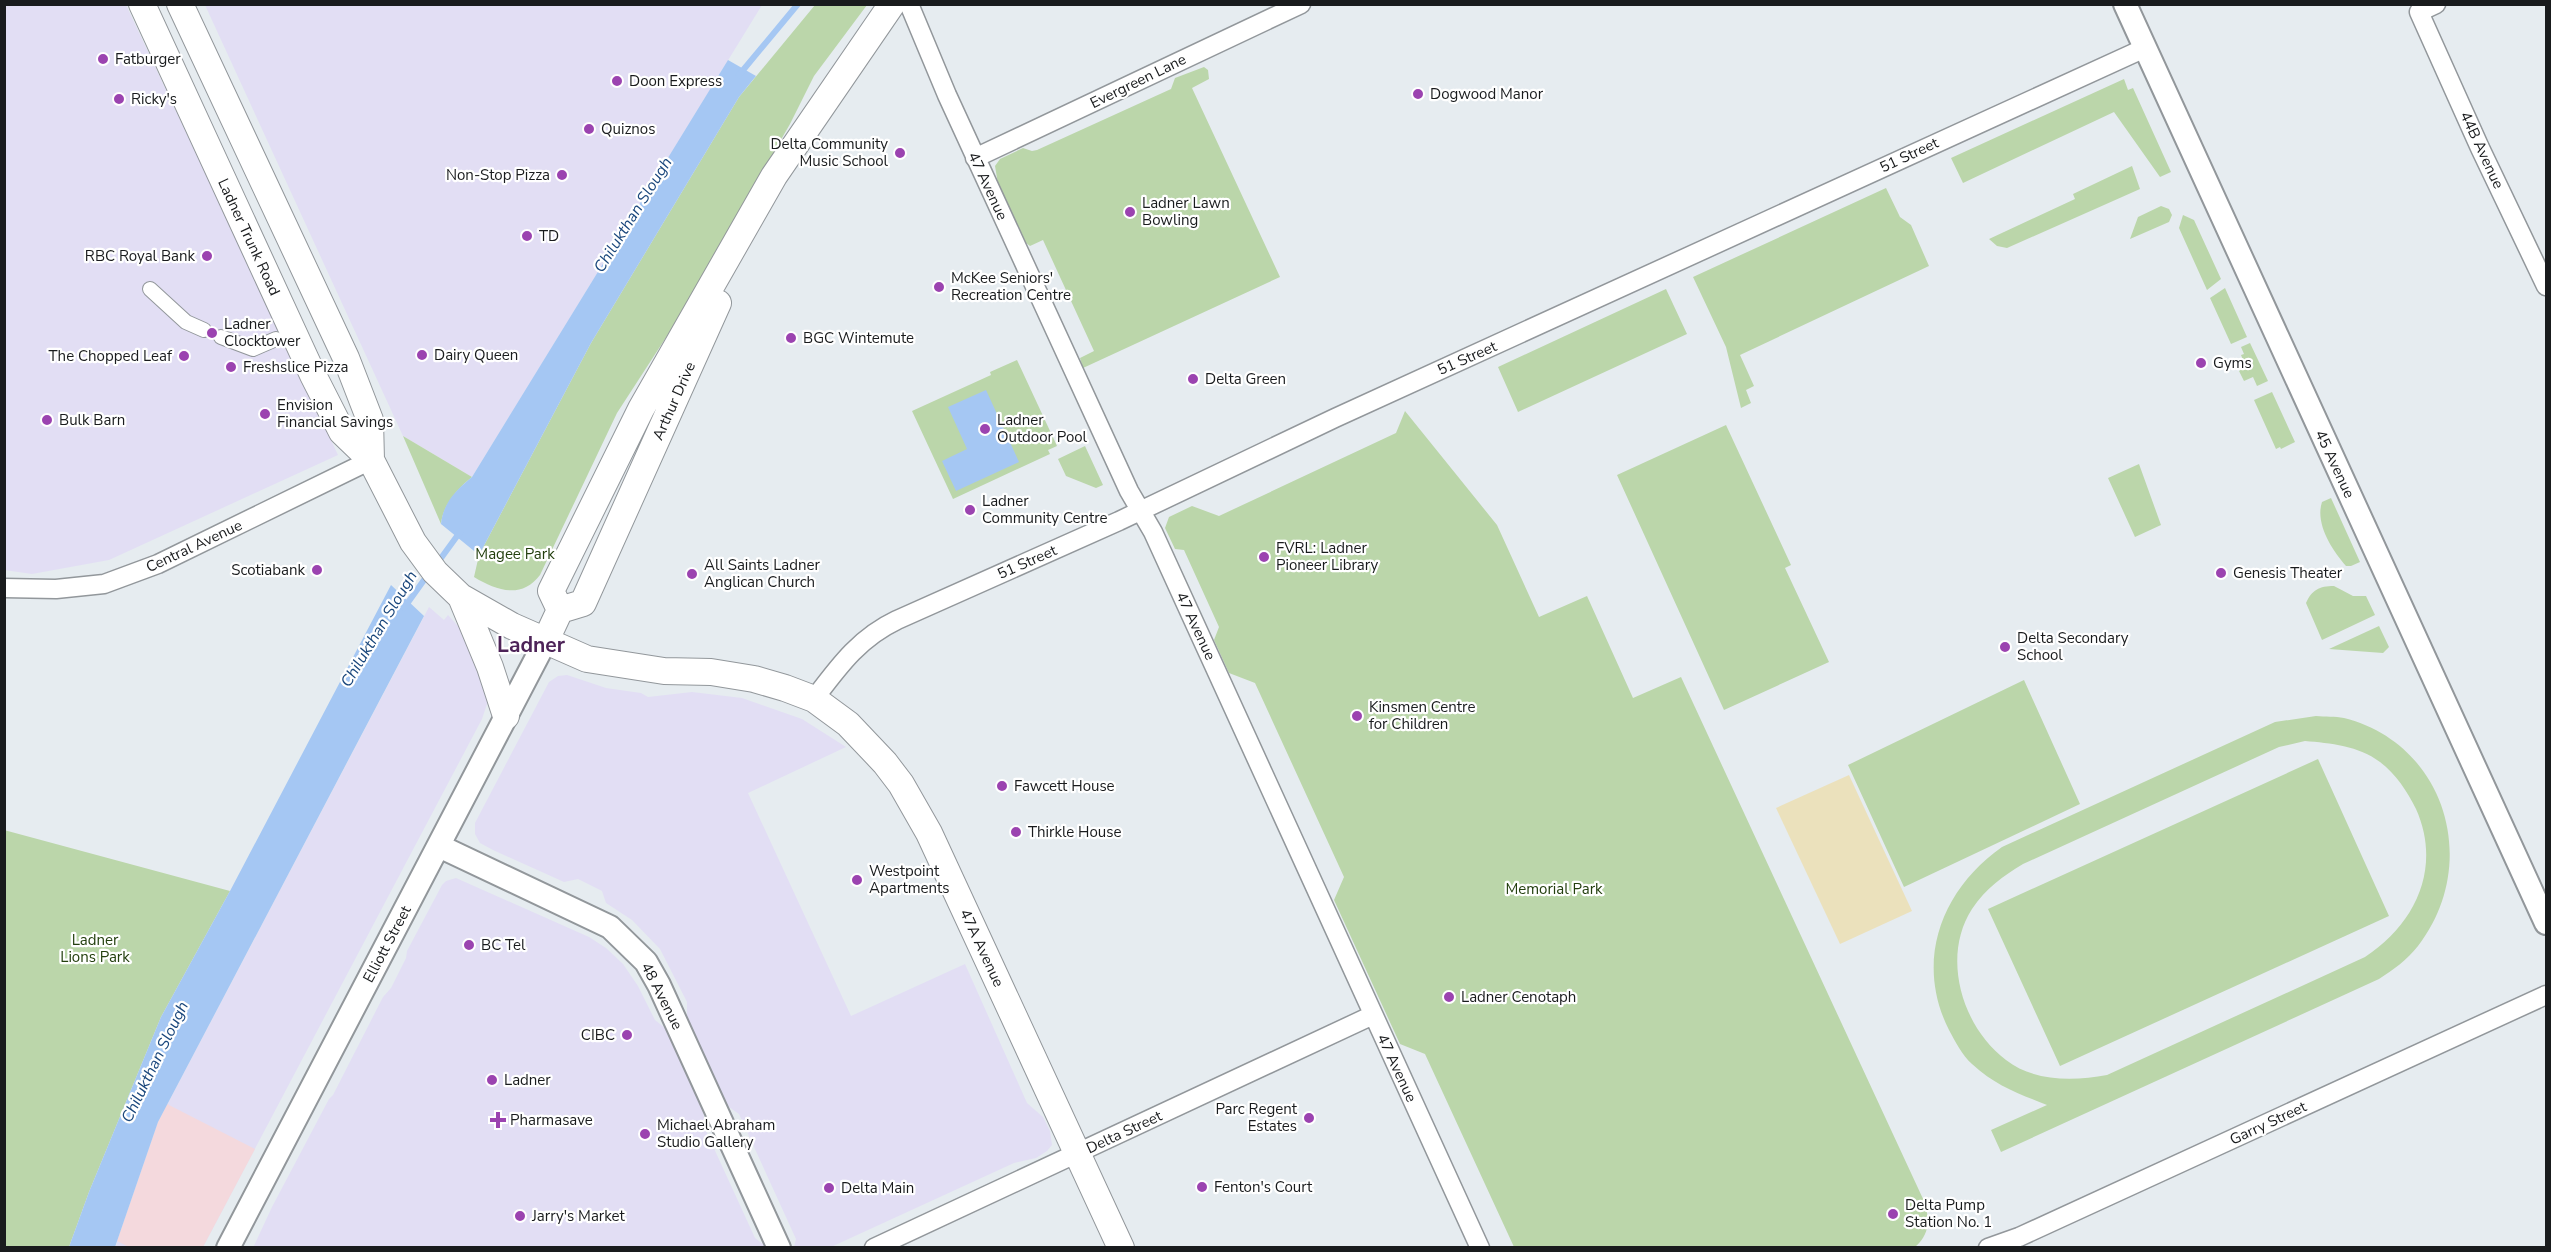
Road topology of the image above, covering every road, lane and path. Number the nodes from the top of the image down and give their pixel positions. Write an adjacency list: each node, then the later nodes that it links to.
1 (142, 4): 15 (main road, Ladner Trunk Road)
2 (180, 4): 15 (main road, Ladner Trunk Road)
3 (892, 4): 19 (main road, Arthur Drive)
4 (909, 4): 9 (street, 47 Avenue)
5 (1301, 4): 9 (street, Evergreen Lane)
6 (2125, 4): 8 (street, 45 Avenue)
7 (2432, 6): 10 (street, 44B Avenue)
8 (2145, 48): 16 (street, 51 Street); 23 (street, 45 Avenue)
9 (975, 158): 16 (street, 47 Avenue)
10 (2546, 286)
11 (150, 289): 12 (street)
12 (204, 330)
13 (221, 336): 14 (street)
14 (276, 339)
15 (371, 460): 17 (street, Central Avenue); 18 (main road, Ladner Trunk Road)
16 (1140, 509): 20 (street, 51 Street); 25 (street, 47 Avenue)
17 (4, 588)
18 (461, 597): 19 (main road, Ladner Trunk Road); 21 (main road)
19 (546, 640): 20 (main road, 47A Avenue); 21 (street, Elliott Street)
20 (814, 699): 26 (main road, 47A Avenue)
21 (506, 716): 22 (street, Elliott Street)
22 (439, 846): 27 (street, Elliott Street); 28 (street, 48 Avenue)
23 (2547, 923)
24 (2547, 995): 32 (street, Garry Street)
25 (1373, 1015): 26 (street, Delta Street); 31 (street, 47 Avenue)
26 (1076, 1154): 29 (street, Delta Street); 30 (main road, 47A Avenue)
27 (228, 1248)
28 (779, 1248)
29 (874, 1248)
30 (1121, 1248)
31 (1480, 1248)
32 (1988, 1248)

